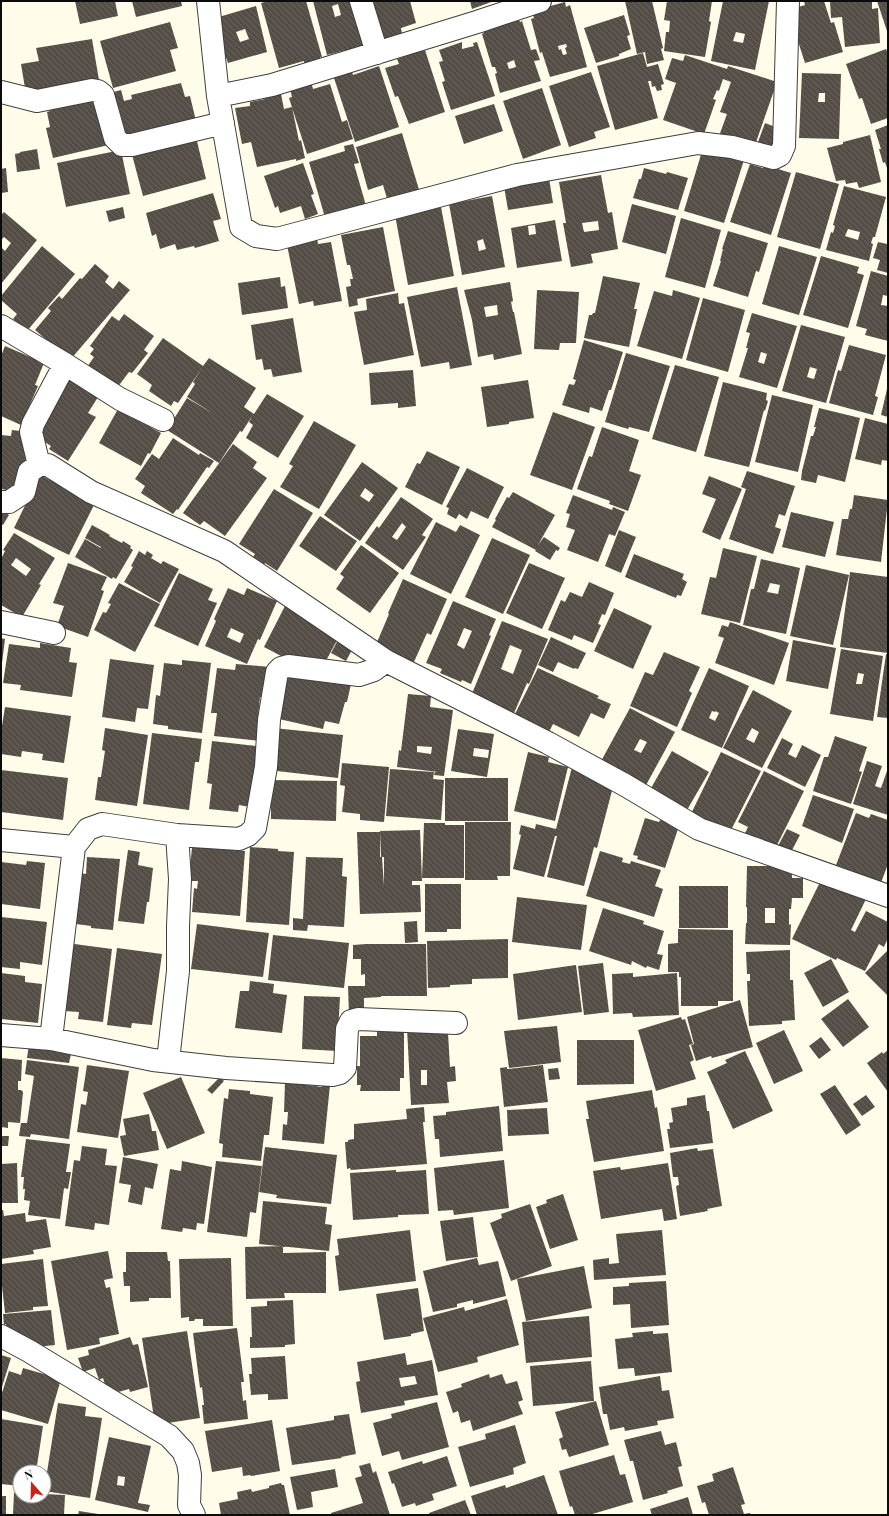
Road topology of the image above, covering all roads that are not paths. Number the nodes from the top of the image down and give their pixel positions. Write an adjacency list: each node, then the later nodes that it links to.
1 (208, 1): 7 (street)
2 (361, 1): 5 (street)
3 (788, 1): 8 (street)
4 (528, 3): 5 (street)
5 (377, 53): 7 (street)
6 (1, 92): 8 (street)
7 (218, 96): 8 (street)
8 (223, 123)
9 (1, 326): 10 (street)
10 (65, 364): 11 (street); 12 (street)
11 (163, 420)
12 (39, 465): 13 (street); 16 (street)
13 (1, 502)
14 (1, 622): 15 (street)
15 (54, 633)
16 (386, 661): 17 (street); 20 (street)
17 (177, 836): 19 (street); 24 (street)
18 (1, 840): 19 (street)
19 (74, 847): 23 (street)
20 (888, 896)
21 (456, 1023): 24 (street)
22 (1, 1035): 23 (street)
23 (51, 1039): 24 (street)
24 (168, 1061)
25 (1, 1336): 26 (street)
26 (194, 1515)

